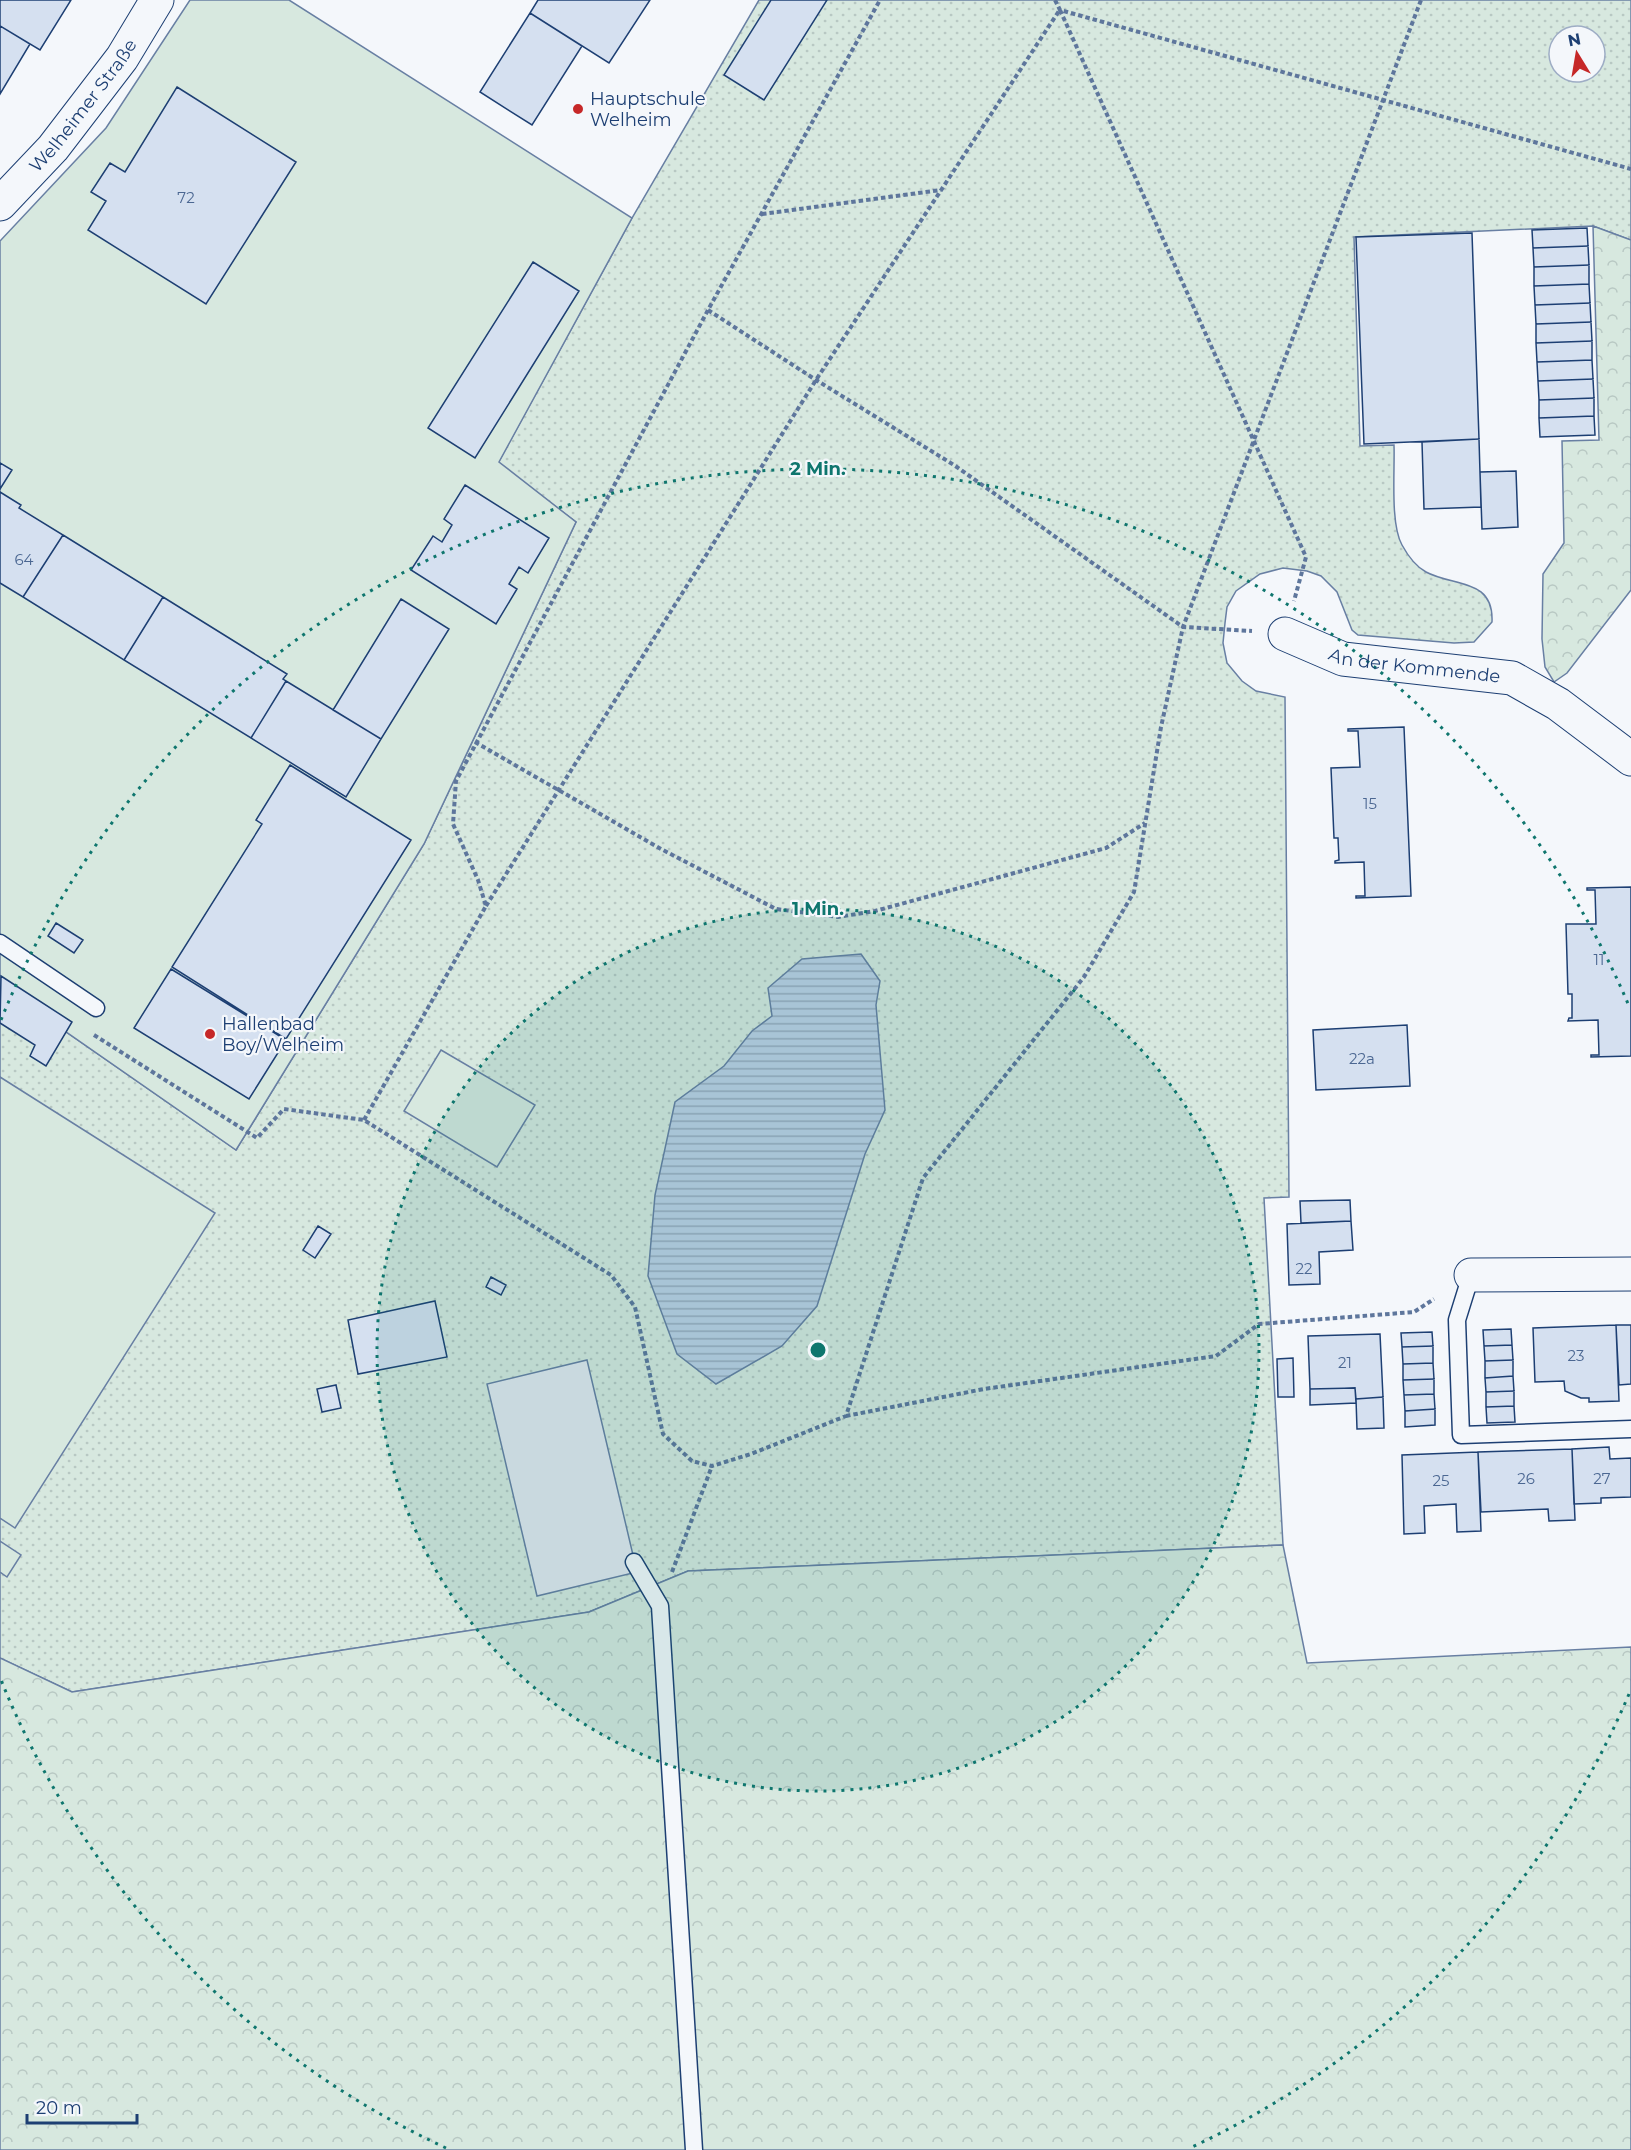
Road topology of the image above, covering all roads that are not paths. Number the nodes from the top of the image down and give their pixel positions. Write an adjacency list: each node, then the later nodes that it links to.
1 (157, 0): 2 (street, Welheimer Straße)
2 (0, 204)
3 (1286, 634): 4 (street, An der Kommende)
4 (1631, 759)
5 (0, 943): 6 (lane)
6 (96, 1008)
7 (1631, 1274): 8 (street)
8 (1471, 1275): 9 (lane)
9 (1631, 1429)
10 (634, 1562): 11 (lane)
11 (694, 2150)

